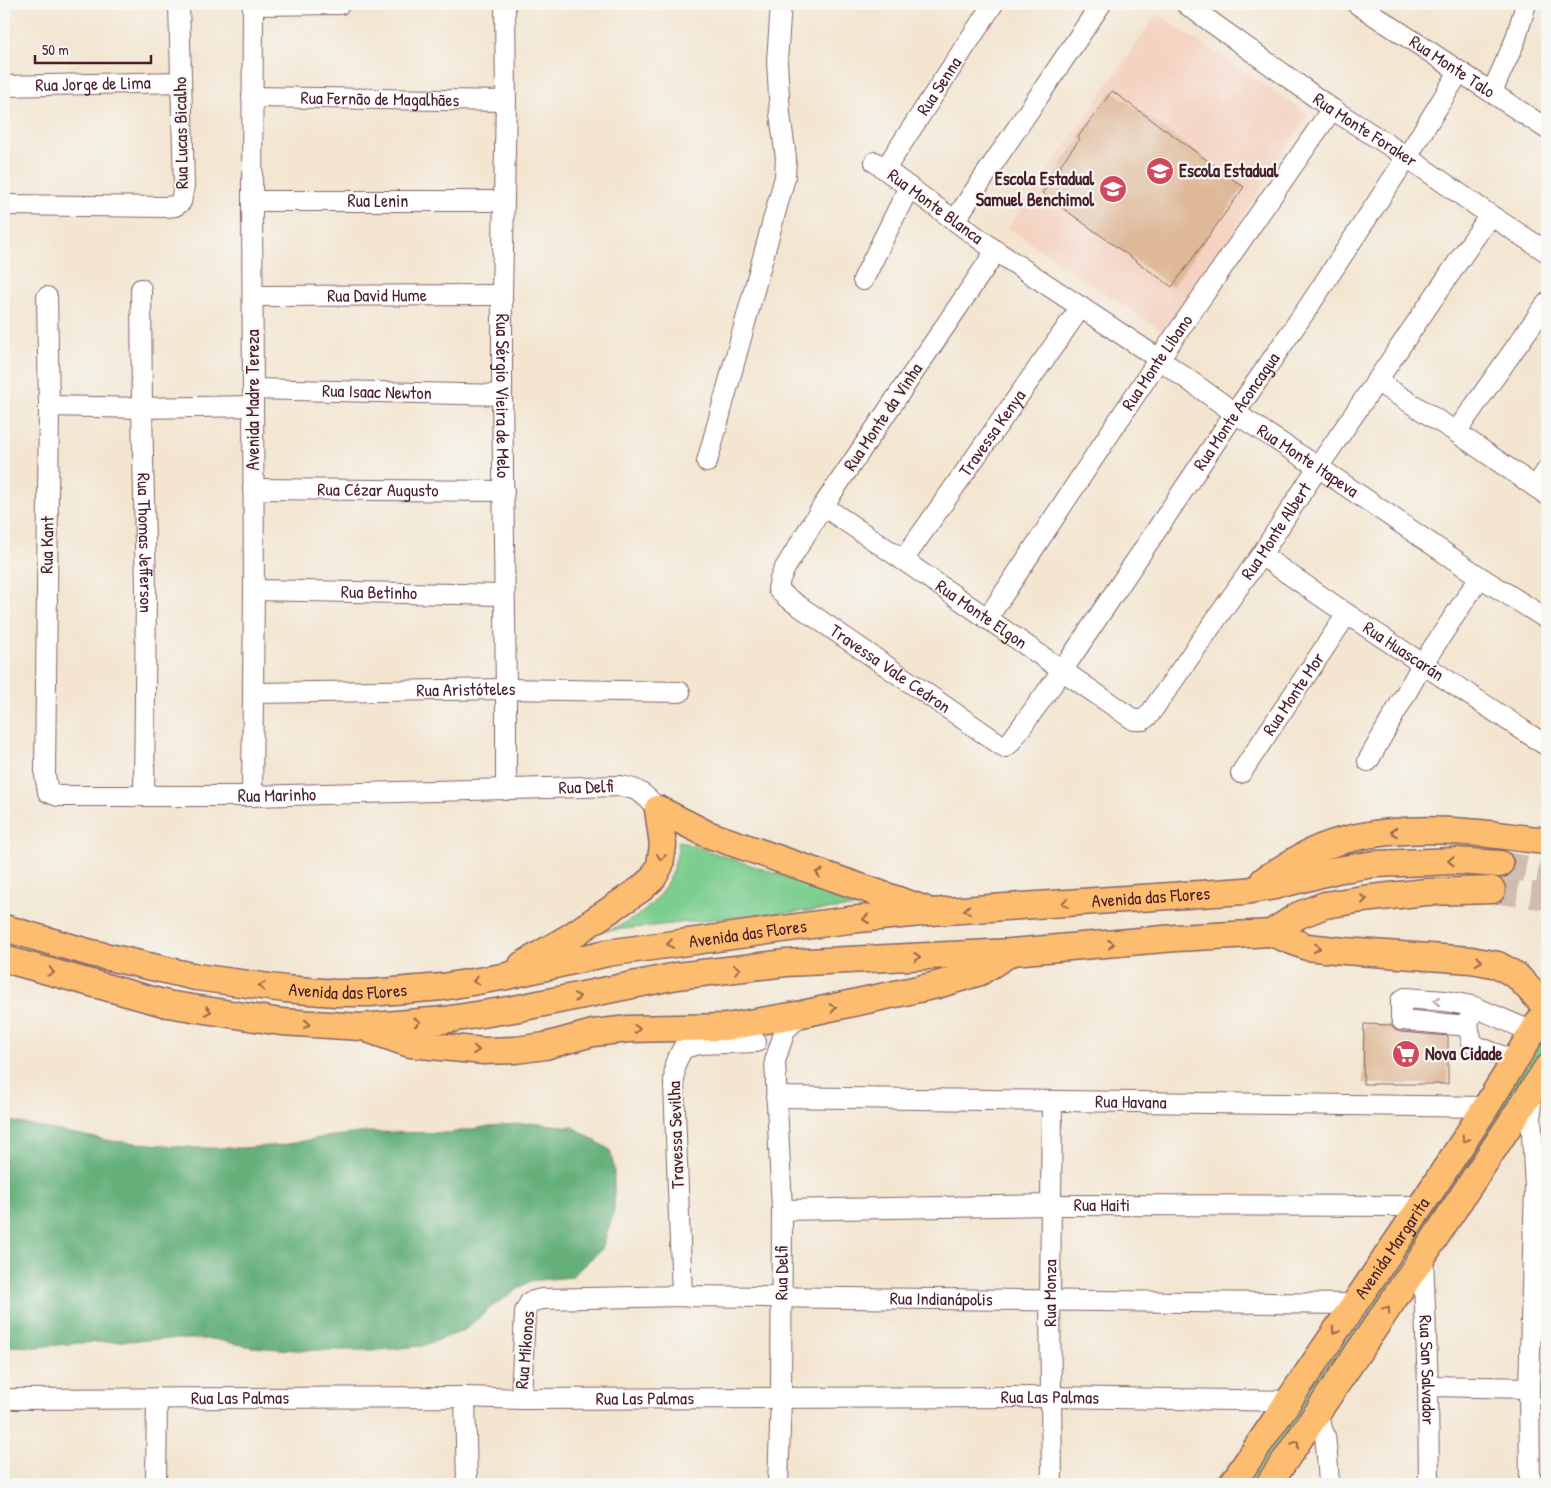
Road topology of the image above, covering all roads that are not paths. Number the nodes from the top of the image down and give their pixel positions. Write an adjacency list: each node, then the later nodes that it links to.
1 (179, 4): 12 (street, Rua Lucas Bicalho)
2 (253, 4): 3 (street); 15 (street, Avenida Madre Tereza)
3 (340, 4)
4 (505, 4): 16 (street, Rua Sérgio Vieira de Melo)
5 (781, 4): 44 (street)
6 (993, 4): 20 (street, Rua Senna)
7 (1101, 4): 26 (street)
8 (1186, 4): 17 (street, Rua Monte Foraker)
9 (1357, 4): 11 (street, Rua Monte Talo)
10 (1526, 4): 14 (street)
11 (1459, 72): 14 (street, Rua Monte Talo); 19 (street, Rua Monte Aconcagua)
12 (181, 82): 13 (street, Rua Jorge de Lima); 24 (street, Rua Lucas Bicalho)
13 (4, 86)
14 (1492, 92): 18 (street, Rua Monte Talo)
15 (252, 97): 16 (street, Rua Fernão de Magalhães); 22 (street, Avenida Madre Tereza)
16 (506, 101): 23 (street, Rua Sérgio Vieira de Melo)
17 (1332, 109): 19 (street, Rua Monte Foraker); 36 (street, Rua Monte Libano)
18 (1547, 129)
19 (1406, 157): 25 (street, Rua Monte Foraker); 42 (street, Rua Monte Aconcagua)
20 (880, 166): 21 (street, Rua Monte Blanca)
21 (909, 187): 26 (street, Rua Monte Blanca); 29 (street)
22 (252, 201): 23 (street, Rua Lenin); 32 (street, Avenida Madre Tereza)
23 (504, 201): 31 (street, Rua Sérgio Vieira de Melo)
24 (4, 205)
25 (1490, 215): 28 (street, Rua Monte Foraker); 37 (street, Rua Monte Albert)
26 (955, 220): 27 (street, Rua Monte Blanca)
27 (996, 251): 35 (street, Rua Monte Itapeva); 50 (street, Rua Monte da Vinha)
28 (1547, 252)
29 (863, 280)
30 (141, 289): 41 (street, Rua Thomas Jefferson)
31 (502, 295): 32 (street, Rua David Hume); 38 (street, Rua Sérgio Vieira de Melo)
32 (253, 296): 39 (street, Avenida Madre Tereza)
33 (47, 297): 40 (street, Rua Kant)
34 (1547, 303): 43 (street)
35 (1081, 306): 36 (street, Rua Monte Itapeva); 52 (street, Travessa Kenya)
36 (1159, 359): 42 (street, Rua Monte Itapeva); 58 (street, Rua Monte Libano)
37 (1376, 381): 43 (street); 45 (street, Rua Monte Albert)
38 (502, 395): 39 (street, Rua Isaac Newton); 48 (street, Rua Sérgio Vieira de Melo)
39 (253, 398): 41 (street, Rua Isaac Newton); 47 (street, Avenida Madre Tereza)
40 (49, 406): 41 (street, Rua Isaac Newton); 71 (street, Rua Kant)
41 (142, 408): 72 (street, Rua Thomas Jefferson)
42 (1235, 413): 45 (street, Rua Monte Itapeva); 61 (street, Rua Monte Aconcagua)
43 (1456, 432): 49 (street)
44 (707, 462)
45 (1318, 467): 51 (street, Rua Monte Albert); 53 (street, Rua Monte Itapeva)
46 (1547, 470): 49 (street)
47 (253, 489): 48 (street, Rua Cézar Augusto); 55 (street, Avenida Madre Tereza)
48 (504, 491): 56 (street, Rua Sérgio Vieira de Melo)
49 (1542, 491)
50 (823, 506): 52 (street, Rua Monte Elgon); 54 (street, Rua Monte da Vinha)
51 (1261, 555): 57 (street, Rua Huascarán); 65 (street, Rua Monte Albert)
52 (903, 560): 58 (street, Rua Monte Elgon)
53 (1480, 578): 59 (street, Rua Monte Itapeva); 60 (street)
54 (778, 589): 67 (street, Travessa Vale Cedron)
55 (254, 590): 56 (street, Rua Betinho); 64 (street, Avenida Madre Tereza)
56 (504, 594): 62 (street, Rua Sérgio Vieira de Melo)
57 (1347, 614): 60 (street, Rua Huascarán); 69 (street, Rua Monte Mor)
58 (987, 619): 61 (street, Rua Monte Elgon)
59 (1547, 619)
60 (1424, 663): 66 (street, Rua Huascarán); 68 (street)
61 (1062, 671): 65 (street, Rua Monte Elgon); 67 (street, Rua Monte Aconcagua)
62 (506, 689): 63 (street, Rua Aristóteles); 64 (street, Rua Aristóteles); 70 (street, Rua Sérgio Vieira de Melo)
63 (680, 692)
64 (254, 693): 73 (street, Avenida Madre Tereza)
65 (1143, 720)
66 (1547, 746)
67 (1005, 747)
68 (1368, 761)
69 (1241, 773)
70 (506, 790): 73 (street, Rua Marinho); 74 (street, Rua Delfi)
71 (48, 792): 72 (street, Rua Marinho)
72 (144, 796): 73 (street, Rua Marinho)
73 (252, 796)
74 (658, 809): 79 (main road, one-way to 74); 84 (main road, one-way to 84)
75 (1547, 841): 78 (main road, one-way to 78)
76 (1500, 864): 78 (main road, Avenida das Flores, one-way to 78)
77 (1492, 890): 81 (main road, Avenida das Flores, one-way to 77)
78 (1245, 892): 79 (main road, Avenida das Flores, one-way to 79)
79 (932, 912): 84 (main road, Avenida das Flores, one-way to 84)
80 (4, 928): 84 (main road, Avenida das Flores, one-way to 80)
81 (1271, 933): 82 (main road, Avenida das Flores, one-way to 81); 86 (main road, one-way to 86)
82 (1010, 952): 87 (main road, one-way to 82); 89 (main road, Avenida das Flores, one-way to 82)
83 (4, 959): 89 (main road, Avenida das Flores, one-way to 89)
84 (502, 977)
85 (1472, 1006): 88 (street); 88 (street, one-way to 88); 91 (street)
86 (1547, 1008): 91 (main road, Avenida Margarita)
87 (802, 1014): 90 (main road); 93 (street, Rua Delfi)
88 (1468, 1026): 94 (street)
89 (361, 1027): 90 (main road, one-way to 90)
90 (726, 1027): 92 (street)
91 (1533, 1032): 94 (main road, Avenida Margarita)
92 (756, 1042): 93 (street); 104 (street, Travessa Sevilha)
93 (775, 1061): 97 (street, Rua Delfi)
94 (1515, 1061): 99 (main road, Avenida Margarita)
95 (1547, 1068): 96 (main road, Avenida Margarita)
96 (1530, 1096): 103 (main road, Avenida Margarita); 110 (street)
97 (776, 1097): 98 (street, Rua Havana); 102 (street, Rua Delfi)
98 (1052, 1102): 99 (street, Rua Havana); 100 (street, Rua Monza)
99 (1486, 1107): 101 (main road, Avenida Margarita, one-way to 101)
100 (1051, 1206): 101 (street, Rua Haiti); 102 (street, Rua Haiti); 106 (street, Rua Monza)
101 (1421, 1206): 108 (main road, Avenida Margarita)
102 (782, 1210): 105 (street, Rua Delfi)
103 (1423, 1256): 109 (street, Rua San Salvador); 118 (main road, Avenida Margarita, one-way to 103)
104 (682, 1296): 105 (street, Rua Indianápolis); 107 (street, Rua Indianápolis)
105 (782, 1298): 106 (street, Rua Indianápolis); 114 (street, Rua Delfi)
106 (1050, 1300): 108 (street, Rua Indianápolis); 112 (street, Rua Monza)
107 (530, 1302): 116 (street, Rua Mikonos)
108 (1354, 1304): 117 (main road, Avenida Margarita, one-way to 117)
109 (1428, 1386): 110 (street); 126 (street, Rua San Salvador)
110 (1529, 1388): 127 (street)
111 (465, 1397): 113 (street, Rua Las Palmas); 116 (street, Rua Las Palmas); 120 (street)
112 (1052, 1397): 114 (street, Rua Las Palmas); 117 (street, Rua Las Palmas); 122 (street, Rua Monza)
113 (157, 1398): 115 (street, Rua Las Palmas); 119 (street)
114 (781, 1398): 116 (street, Rua Las Palmas); 121 (street, Rua Delfi)
115 (4, 1399)
116 (521, 1399)
117 (1288, 1400): 123 (main road, Avenida Margarita)
118 (1316, 1414): 124 (main road, Avenida Margarita, one-way to 118); 125 (street)
119 (156, 1484)
120 (467, 1484)
121 (778, 1484)
122 (1052, 1484)
123 (1232, 1484)
124 (1269, 1484)
125 (1329, 1484)
126 (1429, 1484)
127 (1530, 1484)

